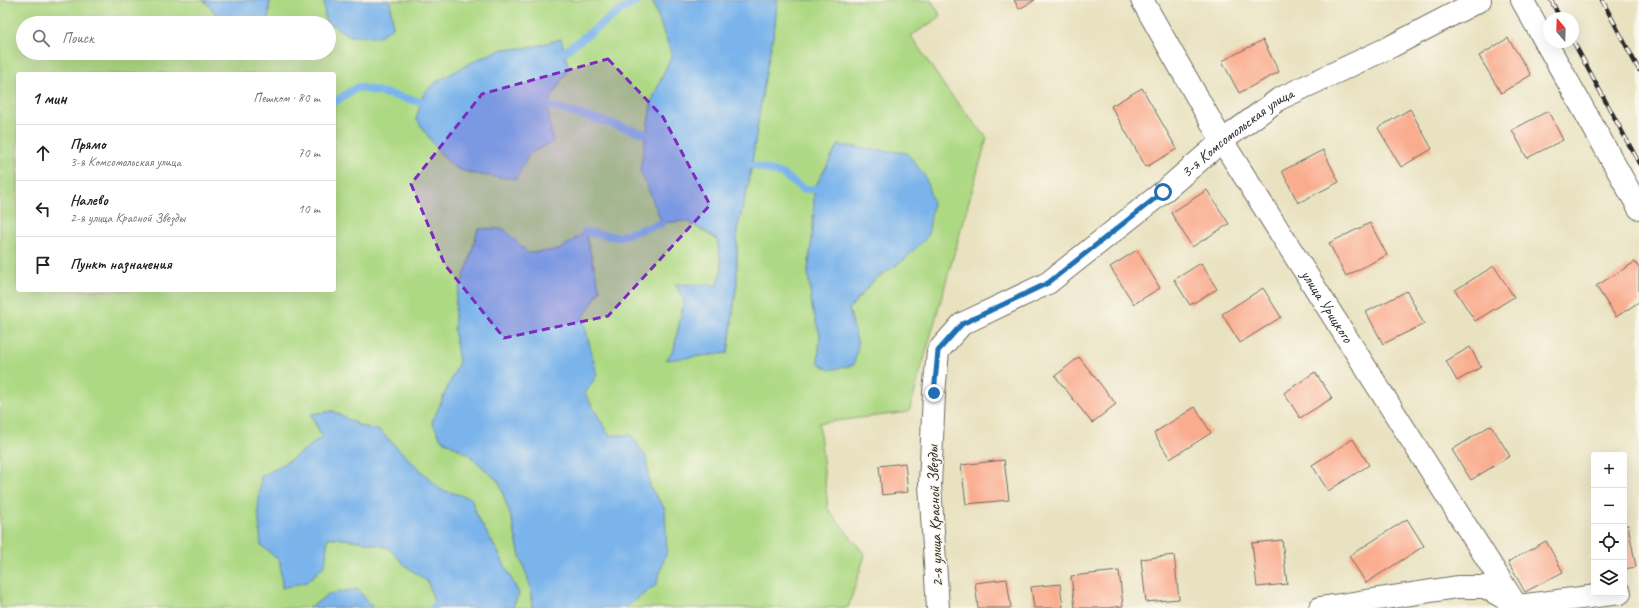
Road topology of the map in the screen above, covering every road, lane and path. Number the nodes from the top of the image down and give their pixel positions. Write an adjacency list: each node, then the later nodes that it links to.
1 (1142, 0): 4 (street, улица Урицкого)
2 (1480, 0): 4 (street, 3-я Комсомольская улица)
3 (1522, 0): 5 (street)
4 (1222, 141): 6 (street, 3-я Комсомольская улица); 10 (street, улица Урицкого)
5 (1639, 208)
6 (938, 351): 11 (street, 2-я улица Красной Звезды)
7 (1639, 591): 8 (street)
8 (1627, 593)
9 (1598, 596): 10 (street)
10 (1518, 607): 12 (street)
11 (938, 608)
12 (1320, 608)

